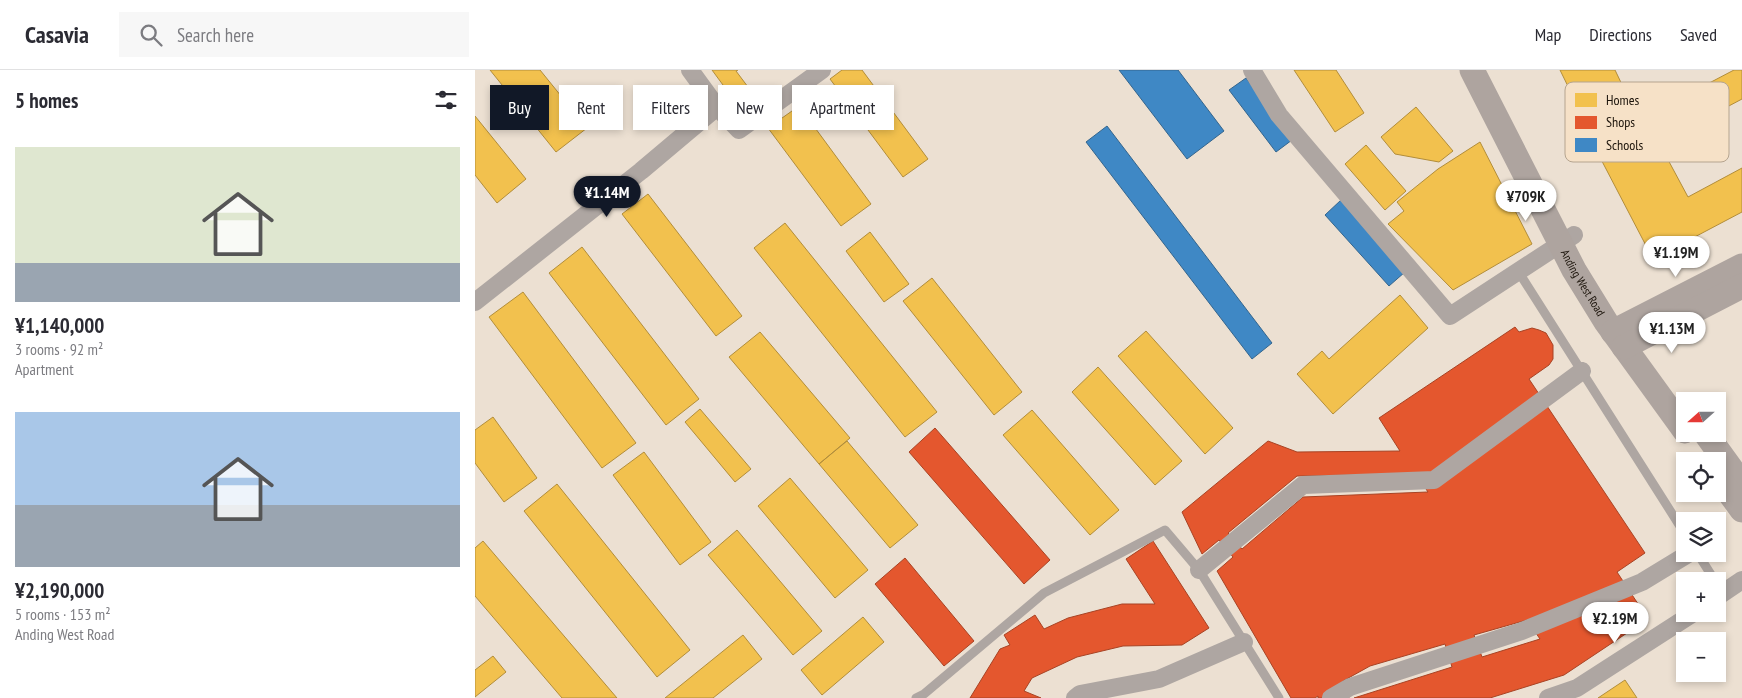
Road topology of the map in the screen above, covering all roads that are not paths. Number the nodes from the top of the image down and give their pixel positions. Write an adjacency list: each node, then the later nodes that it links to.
1 (689, 70): 6 (street)
2 (822, 70): 6 (street)
3 (1253, 70): 9 (street)
4 (1473, 70): 7 (street, Anding West Road)
5 (1491, 70): 7 (street, Anding West Road)
6 (717, 107): 11 (street)
7 (1567, 239): 9 (street); 12 (street, Anding West Road)
8 (1742, 266): 12 (street)
9 (1518, 271): 13 (lane)
10 (1742, 286): 12 (street)
11 (475, 302)
12 (1625, 336): 14 (street, Anding West Road); 15 (street, Anding West Road)
13 (1581, 371): 20 (lane); 22 (street)
14 (1676, 395)
15 (1676, 417)
16 (1712, 442): 17 (street)
17 (1742, 484)
18 (1726, 488): 19 (street)
19 (1742, 510)
20 (1676, 520)
21 (1676, 561): 30 (street)
22 (1199, 570): 26 (lane); 27 (lane)
23 (1742, 580): 24 (street)
24 (1726, 586)
25 (1680, 622): 31 (street)
26 (1244, 642): 28 (street); 29 (lane)
27 (916, 698)
28 (1075, 698)
29 (1279, 698)
30 (1331, 698)
31 (1548, 698)

